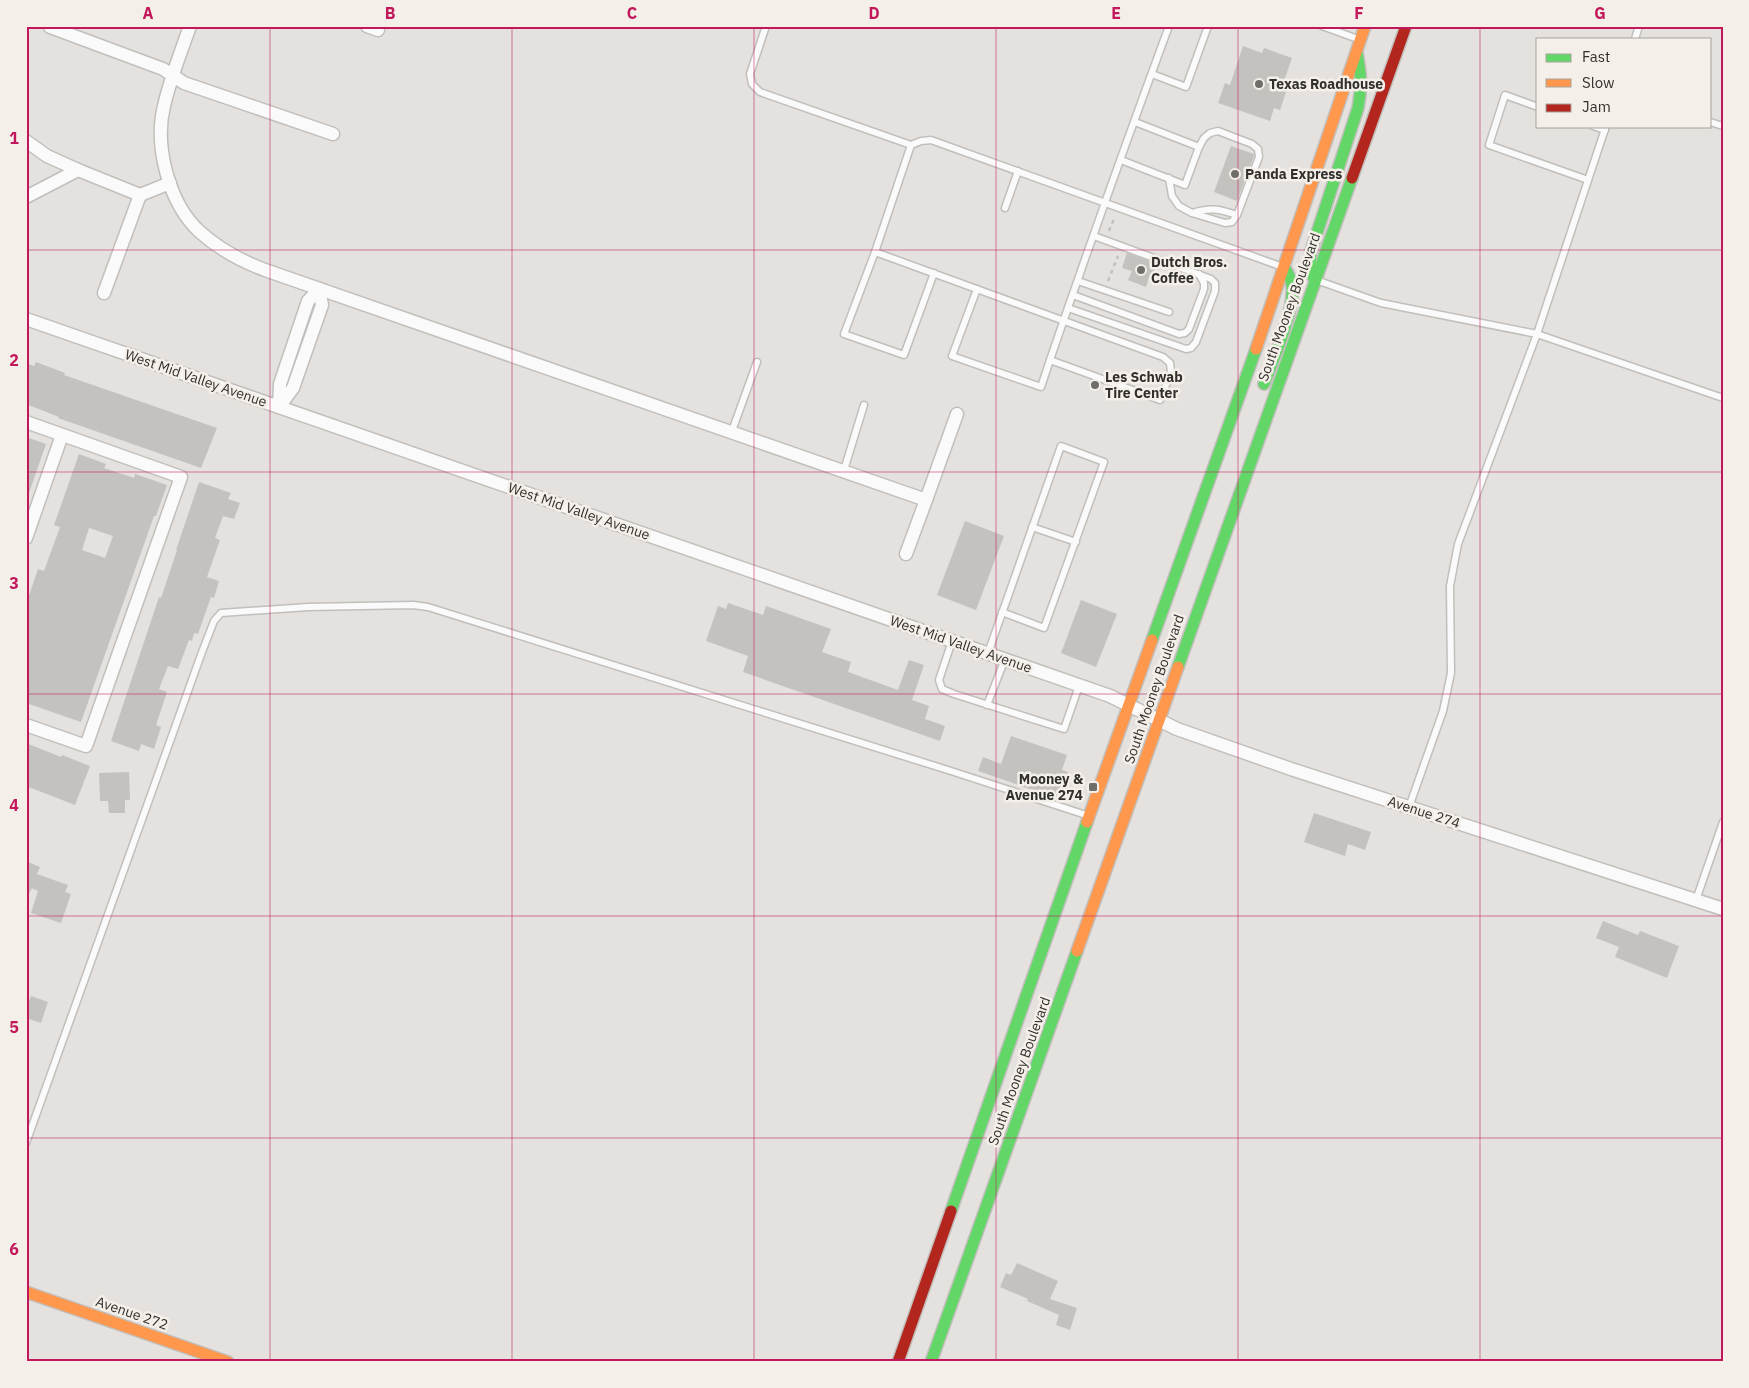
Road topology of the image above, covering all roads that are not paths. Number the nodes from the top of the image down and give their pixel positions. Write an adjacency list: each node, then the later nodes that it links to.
1 (190, 26): 13 (street)
2 (766, 26): 19 (lane)
3 (1169, 26): 12 (lane)
4 (1208, 26): 12 (lane)
5 (1322, 26): 11 (lane)
6 (1364, 26): 11 (main road, South Mooney Boulevard)
7 (1406, 26): 38 (main road, South Mooney Boulevard)
8 (1639, 26): 10 (lane)
9 (50, 27): 13 (street)
10 (1635, 38)
11 (1358, 45): 35 (main road, South Mooney Boulevard); 38 (main road)
12 (1152, 74): 15 (lane)
13 (173, 76): 17 (street); 26 (street)
14 (1536, 106): 25 (lane)
15 (1134, 122): 20 (lane); 21 (lane)
16 (1605, 128): 25 (lane)
17 (333, 134)
18 (26, 141): 22 (street)
19 (911, 145): 23 (lane); 34 (lane)
20 (1199, 147): 24 (lane); 32 (lane)
21 (1121, 160): 24 (lane); 29 (lane)
22 (78, 170): 27 (street); 28 (street)
23 (1018, 171): 29 (lane); 30 (lane)
24 (1169, 178): 31 (lane)
25 (1588, 180): 48 (lane)
26 (170, 183): 27 (street); 40 (street)
27 (140, 195): 42 (street)
28 (26, 198)
29 (1106, 202): 33 (lane); 35 (lane)
30 (1005, 208)
31 (1192, 213): 32 (lane); 32 (lane)
32 (1237, 215)
33 (1094, 236): 37 (lane); 39 (lane)
34 (875, 252): 36 (lane); 36 (lane)
35 (1284, 267): 51 (main road); 73 (main road, South Mooney Boulevard)
36 (934, 274): 41 (lane)
37 (1199, 274): 43 (lane); 44 (lane)
38 (1315, 280): 48 (lane); 61 (main road, South Mooney Boulevard)
39 (1078, 281): 43 (lane); 45 (lane)
40 (319, 289): 54 (street); 57 (street)
41 (977, 289): 47 (lane); 49 (lane)
42 (104, 293)
43 (1073, 295): 44 (lane)
44 (1068, 308): 47 (lane)
45 (1169, 312)
46 (26, 319): 54 (street, West Mid Valley Avenue)
47 (1064, 321): 49 (lane); 49 (lane)
48 (1537, 334): 52 (lane); 76 (lane)
49 (1050, 360)
50 (757, 362): 57 (lane)
51 (1261, 392)
52 (1723, 398)
53 (864, 405): 60 (lane)
54 (279, 407): 68 (street, West Mid Valley Avenue)
55 (957, 414): 62 (street)
56 (26, 422): 58 (street)
57 (732, 431): 60 (street)
58 (62, 435): 64 (street); 75 (street)
59 (1243, 449): 61 (main road)
60 (844, 470): 62 (street)
61 (1240, 490): 74 (main road, South Mooney Boulevard)
62 (926, 500): 66 (street)
63 (1032, 526): 65 (lane); 65 (lane); 67 (lane)
64 (26, 538)
65 (1076, 542): 67 (lane)
66 (906, 554)
67 (1002, 612): 69 (lane)
68 (952, 641): 69 (street, West Mid Valley Avenue); 72 (lane)
69 (988, 653): 70 (street, West Mid Valley Avenue)
70 (1004, 659): 71 (street, West Mid Valley Avenue); 72 (lane)
71 (1079, 686): 72 (lane); 73 (street, West Mid Valley Avenue)
72 (987, 705)
73 (1130, 706): 74 (street, Avenue 274); 77 (main road, South Mooney Boulevard)
74 (1159, 720): 76 (street, Avenue 274); 85 (main road, South Mooney Boulevard)
75 (26, 725)
76 (1409, 807): 79 (street, Avenue 274)
77 (1089, 816): 81 (lane); 84 (main road, South Mooney Boulevard)
78 (1723, 822): 79 (lane)
79 (1696, 900): 80 (street, Avenue 274)
80 (1723, 908)
81 (26, 1143)
82 (26, 1292): 83 (main road, Avenue 272)
83 (228, 1362)
84 (898, 1362)
85 (931, 1362)

